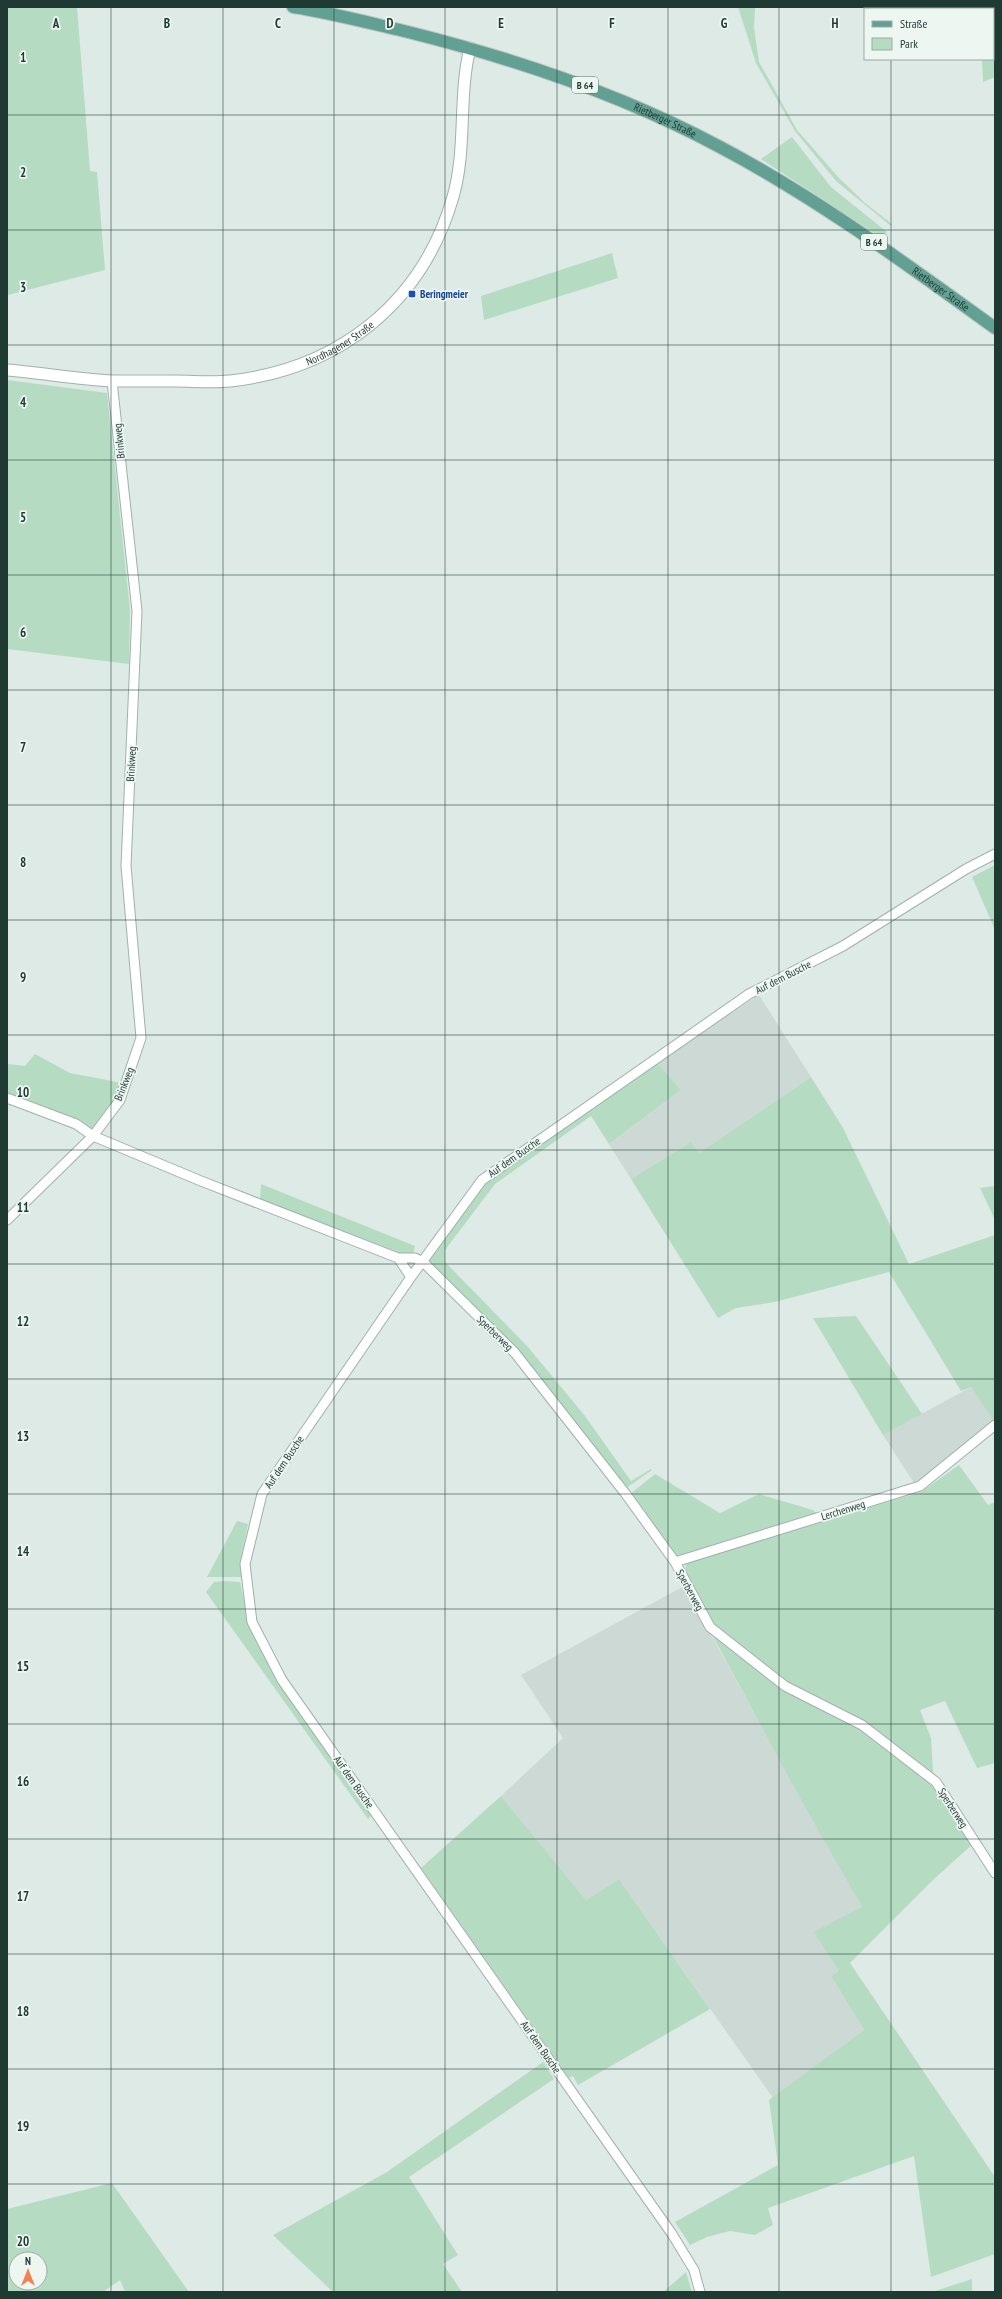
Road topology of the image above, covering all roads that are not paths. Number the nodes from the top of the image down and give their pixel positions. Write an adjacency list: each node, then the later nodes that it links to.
1 (293, 7): 2 (main road, Rietberger Straße / B 64)
2 (470, 48): 3 (main road, Rietberger Straße / B 64); 5 (street, Nordhagener Straße)
3 (995, 328)
4 (7, 370): 5 (street, Nordhagener Straße)
5 (112, 380): 8 (street, Brinkweg)
6 (995, 854): 11 (street, Auf dem Busche)
7 (7, 1098): 8 (street)
8 (93, 1136): 9 (street, Brinkweg); 10 (street)
9 (7, 1220)
10 (398, 1258): 11 (street); 12 (street)
11 (423, 1262): 12 (street, Auf dem Busche); 14 (street, Sperberweg)
12 (411, 1277): 16 (street, Auf dem Busche)
13 (995, 1425): 14 (street, Lerchenweg)
14 (674, 1562): 15 (street, Sperberweg)
15 (995, 1873)
16 (700, 2292)

